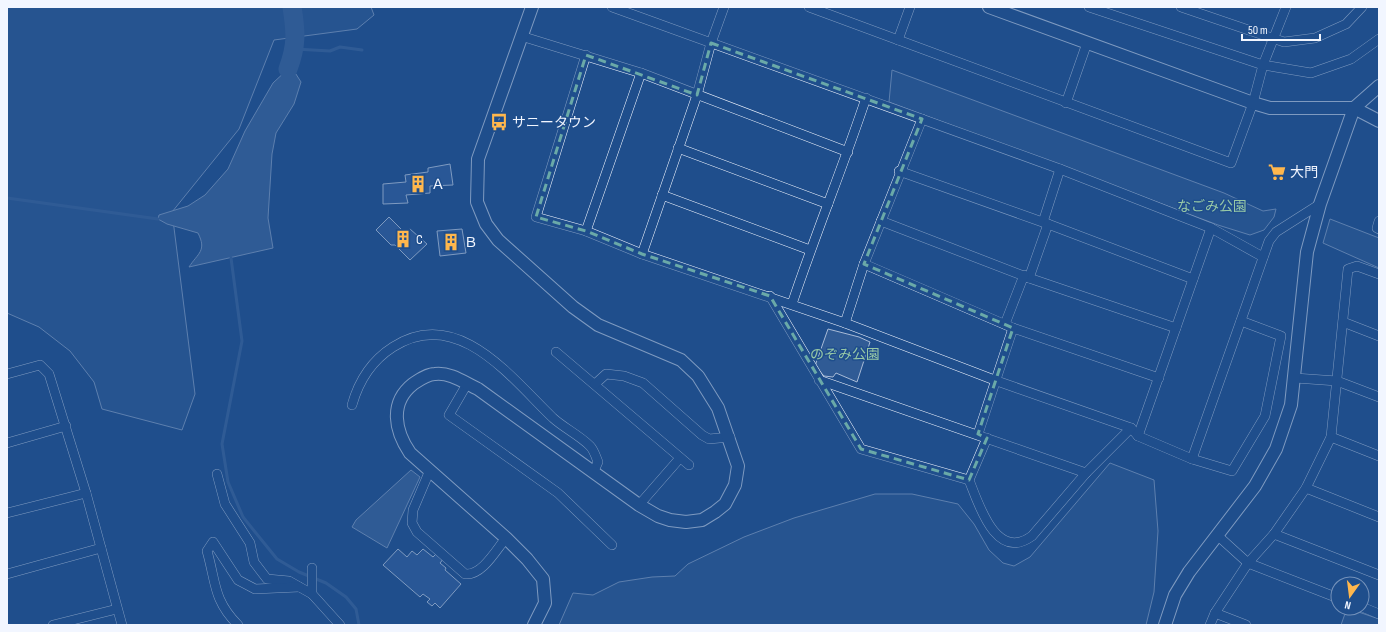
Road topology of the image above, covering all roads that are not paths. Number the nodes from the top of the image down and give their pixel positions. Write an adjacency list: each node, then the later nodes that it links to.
1 (532, 7): 11 (street)
2 (612, 7): 15 (street)
3 (724, 7): 15 (street)
4 (809, 7): 14 (street)
5 (910, 7): 14 (street)
6 (989, 7): 16 (street)
7 (1089, 7): 18 (street)
8 (1181, 7): 12 (street)
9 (1286, 7): 12 (street)
10 (1362, 7): 12 (street)
11 (521, 36): 17 (street); 71 (street)
12 (1273, 38): 18 (street)
13 (1379, 39): 18 (street)
14 (898, 40): 23 (street)
15 (711, 43): 21 (street); 22 (street)
16 (1087, 43): 23 (street); 24 (street)
17 (586, 55): 19 (street); 40 (street)
18 (1263, 65): 24 (street)
19 (641, 73): 21 (street); 40 (street)
20 (1379, 86): 25 (street)
21 (697, 96): 28 (street); 29 (street)
22 (866, 98): 26 (street); 29 (street)
23 (1066, 103): 24 (street)
24 (1253, 103): 25 (street)
25 (1354, 108): 27 (street); 34 (street)
26 (922, 119): 30 (street); 31 (street)
27 (1379, 121)
28 (678, 148): 32 (street); 33 (street)
29 (848, 152): 33 (street)
30 (1060, 169): 37 (street); 38 (street)
31 (899, 172): 35 (street); 37 (street)
32 (662, 195): 41 (street); 42 (street)
33 (828, 204): 41 (street)
34 (1320, 204): 43 (street); 59 (street)
35 (881, 221): 44 (street); 46 (street)
36 (1379, 221): 39 (street)
37 (1046, 223): 46 (street); 47 (street)
38 (1211, 228): 43 (street); 47 (street)
39 (1379, 228)
40 (586, 231): 42 (street)
41 (810, 250): 49 (street)
42 (642, 254): 48 (street)
43 (1263, 257): 50 (street)
44 (864, 264): 52 (street); 53 (street)
45 (1379, 274): 51 (street)
46 (1026, 276): 53 (street); 54 (street)
47 (1193, 279): 54 (street)
48 (770, 296): 49 (street); 60 (street)
49 (792, 304): 52 (street)
50 (1241, 321): 77 (street); 77 (street)
51 (1343, 322): 55 (street); 62 (street)
52 (845, 323): 61 (street)
53 (1009, 326): 58 (street); 61 (street)
54 (1176, 328): 58 (street)
55 (1379, 336)
56 (556, 352): 64 (street)
57 (7, 374): 67 (street)
58 (1159, 378): 70 (street)
59 (1295, 378): 62 (street); 90 (street)
60 (819, 380): 69 (street); 83 (street)
61 (997, 381): 68 (street); 69 (street)
62 (1337, 381): 65 (street); 73 (street)
63 (467, 384): 79 (street); 80 (street); 92 (street)
64 (595, 384): 71 (street); 76 (street)
65 (1379, 397)
66 (352, 405): 80 (street)
67 (66, 426): 74 (street); 85 (street)
68 (1130, 428): 70 (street); 81 (street)
69 (978, 434): 72 (street)
70 (1138, 436): 77 (street)
71 (730, 437): 86 (street)
72 (987, 438): 81 (street); 83 (street)
73 (1331, 438): 75 (street); 84 (street)
74 (7, 443)
75 (1379, 456)
76 (680, 458): 78 (street); 86 (street)
77 (1192, 458)
78 (689, 465)
79 (430, 470): 91 (street); 91 (street)
80 (594, 471): 86 (street)
81 (1086, 473): 83 (street)
82 (217, 474): 98 (street)
83 (969, 480)
84 (1306, 488): 88 (street); 89 (street)
85 (86, 493): 87 (street); 93 (street)
86 (639, 505)
87 (7, 513)
88 (1379, 517)
89 (1274, 534): 94 (street); 97 (street)
90 (1217, 535): 94 (street); 108 (street)
91 (506, 538): 107 (street)
92 (612, 545)
93 (101, 548): 96 (street); 101 (street)
94 (1248, 563): 100 (street); 102 (street)
95 (312, 569): 99 (street)
96 (7, 574)
97 (1379, 575)
98 (299, 587): 99 (street); 105 (street)
99 (312, 589): 106 (street)
100 (1330, 595)
101 (117, 609): 103 (street); 104 (street)
102 (1215, 613): 109 (street); 110 (street)
103 (53, 625)
104 (122, 625)
105 (238, 625)
106 (340, 625)
107 (534, 625)
108 (1165, 625)
109 (1210, 625)
110 (1246, 625)

